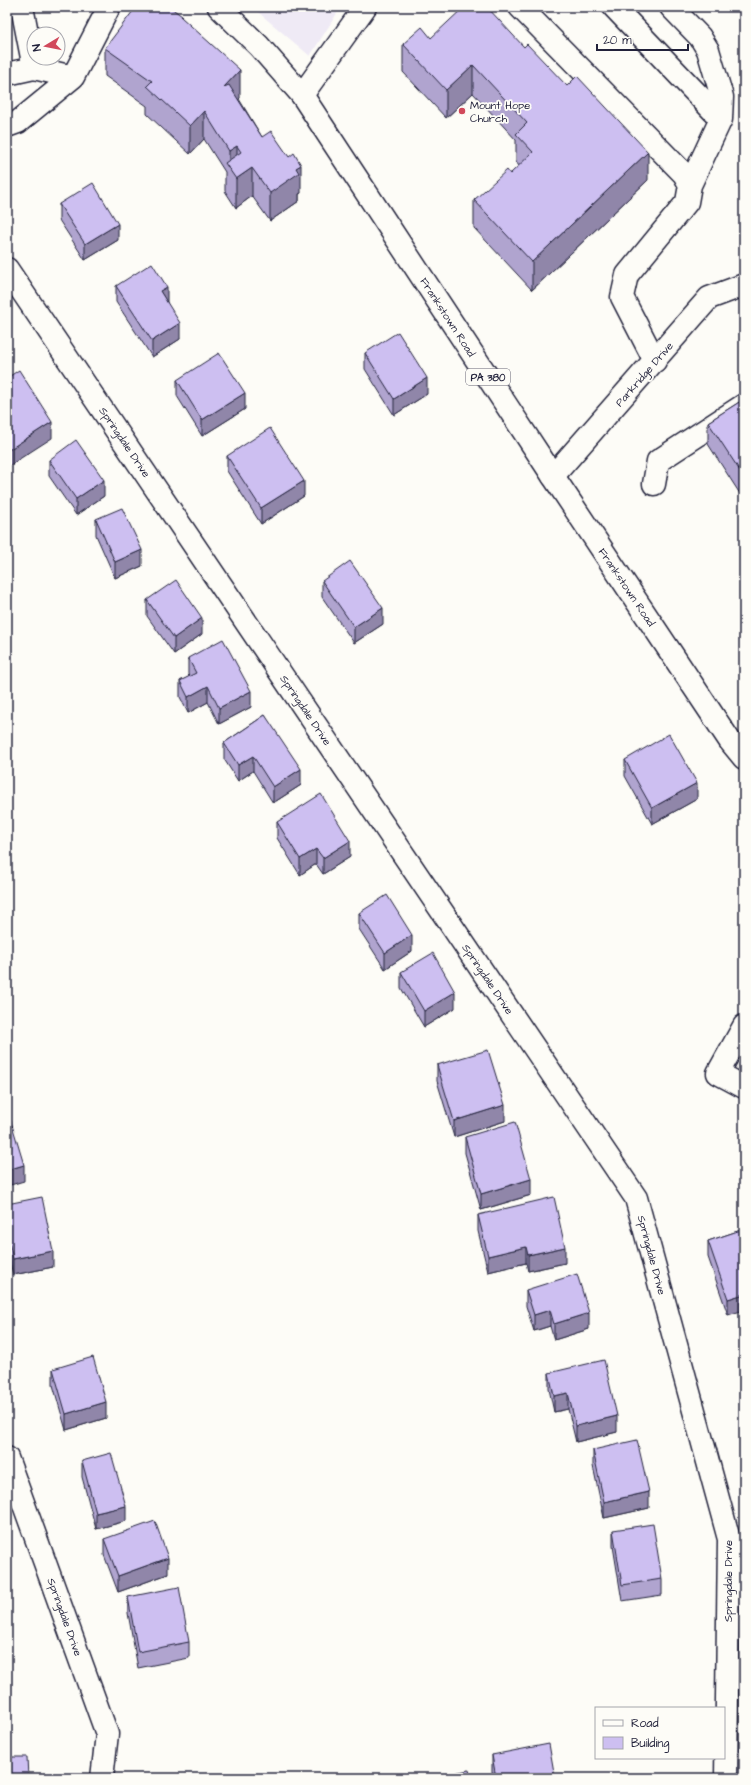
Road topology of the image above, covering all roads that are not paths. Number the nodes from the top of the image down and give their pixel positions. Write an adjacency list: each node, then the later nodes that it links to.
1 (22, 7): 8 (street)
2 (109, 7): 10 (street)
3 (218, 7): 11 (street, Frankstown Road / PA 380)
4 (365, 7): 11 (street)
5 (520, 7): 14 (street)
6 (614, 7): 12 (street)
7 (671, 7): 12 (street)
8 (34, 68): 9 (street); 10 (street)
9 (7, 74)
10 (73, 77): 13 (street)
11 (302, 95): 19 (street, Frankstown Road / PA 380)
12 (721, 119): 14 (street)
13 (7, 126)
14 (690, 184): 17 (street)
15 (7, 269): 26 (street, Springdale Drive)
16 (744, 285): 17 (street, Parkridge Drive)
17 (655, 361): 19 (street, Parkridge Drive)
18 (744, 405): 20 (street)
19 (553, 476): 21 (street, Frankstown Road / PA 380)
20 (654, 484)
21 (744, 758)
22 (744, 1026): 23 (street)
23 (744, 1086)
24 (7, 1458): 25 (street, Springdale Drive)
25 (102, 1778)
26 (726, 1778)

